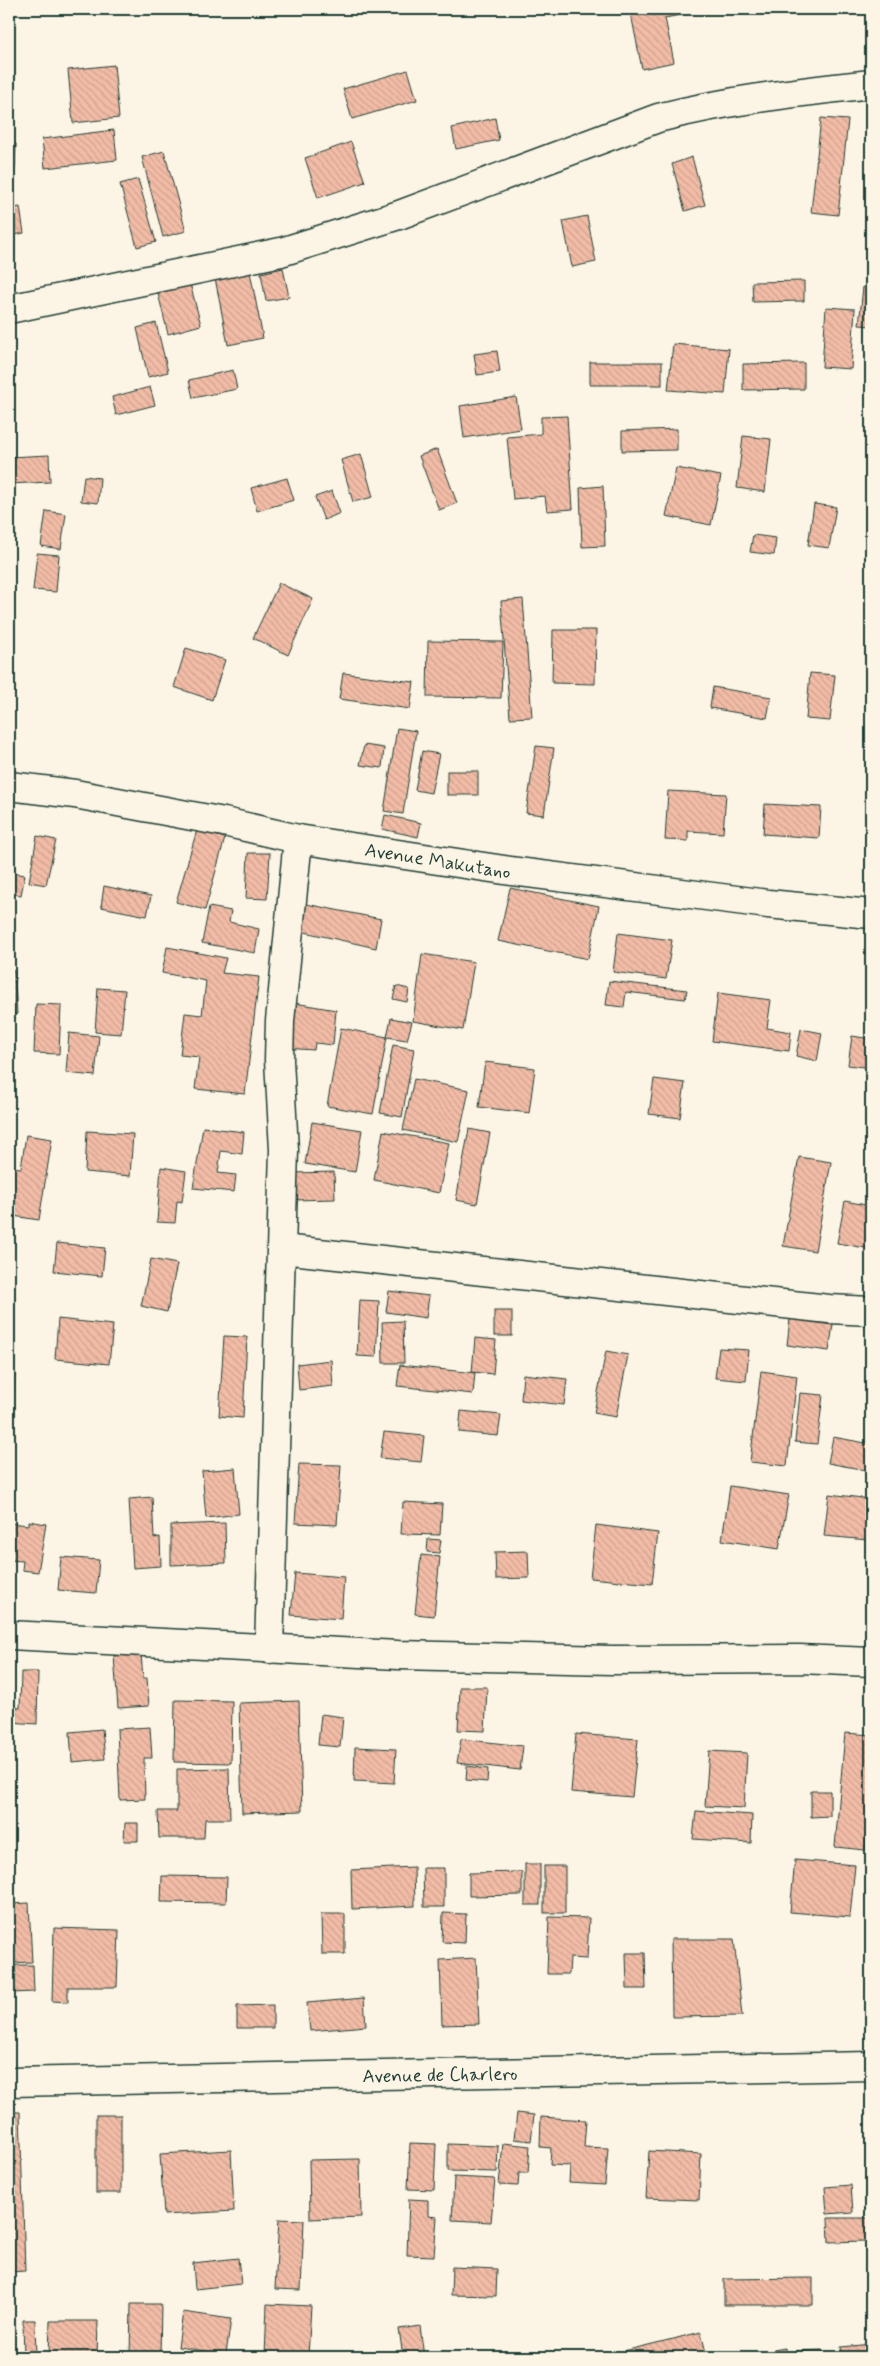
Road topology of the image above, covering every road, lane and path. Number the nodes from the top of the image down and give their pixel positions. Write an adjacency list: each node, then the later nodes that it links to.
1 (871, 84): 2 (street)
2 (9, 309)
3 (9, 786): 4 (street, Avenue Makutano)
4 (298, 839): 5 (street, Avenue Makutano); 6 (street)
5 (871, 914)
6 (282, 1249): 7 (street); 9 (street)
7 (871, 1311)
8 (9, 1635): 9 (street)
9 (269, 1648): 10 (street)
10 (871, 1662)
11 (871, 2066): 12 (street, Avenue de Charlero)
12 (9, 2082)

